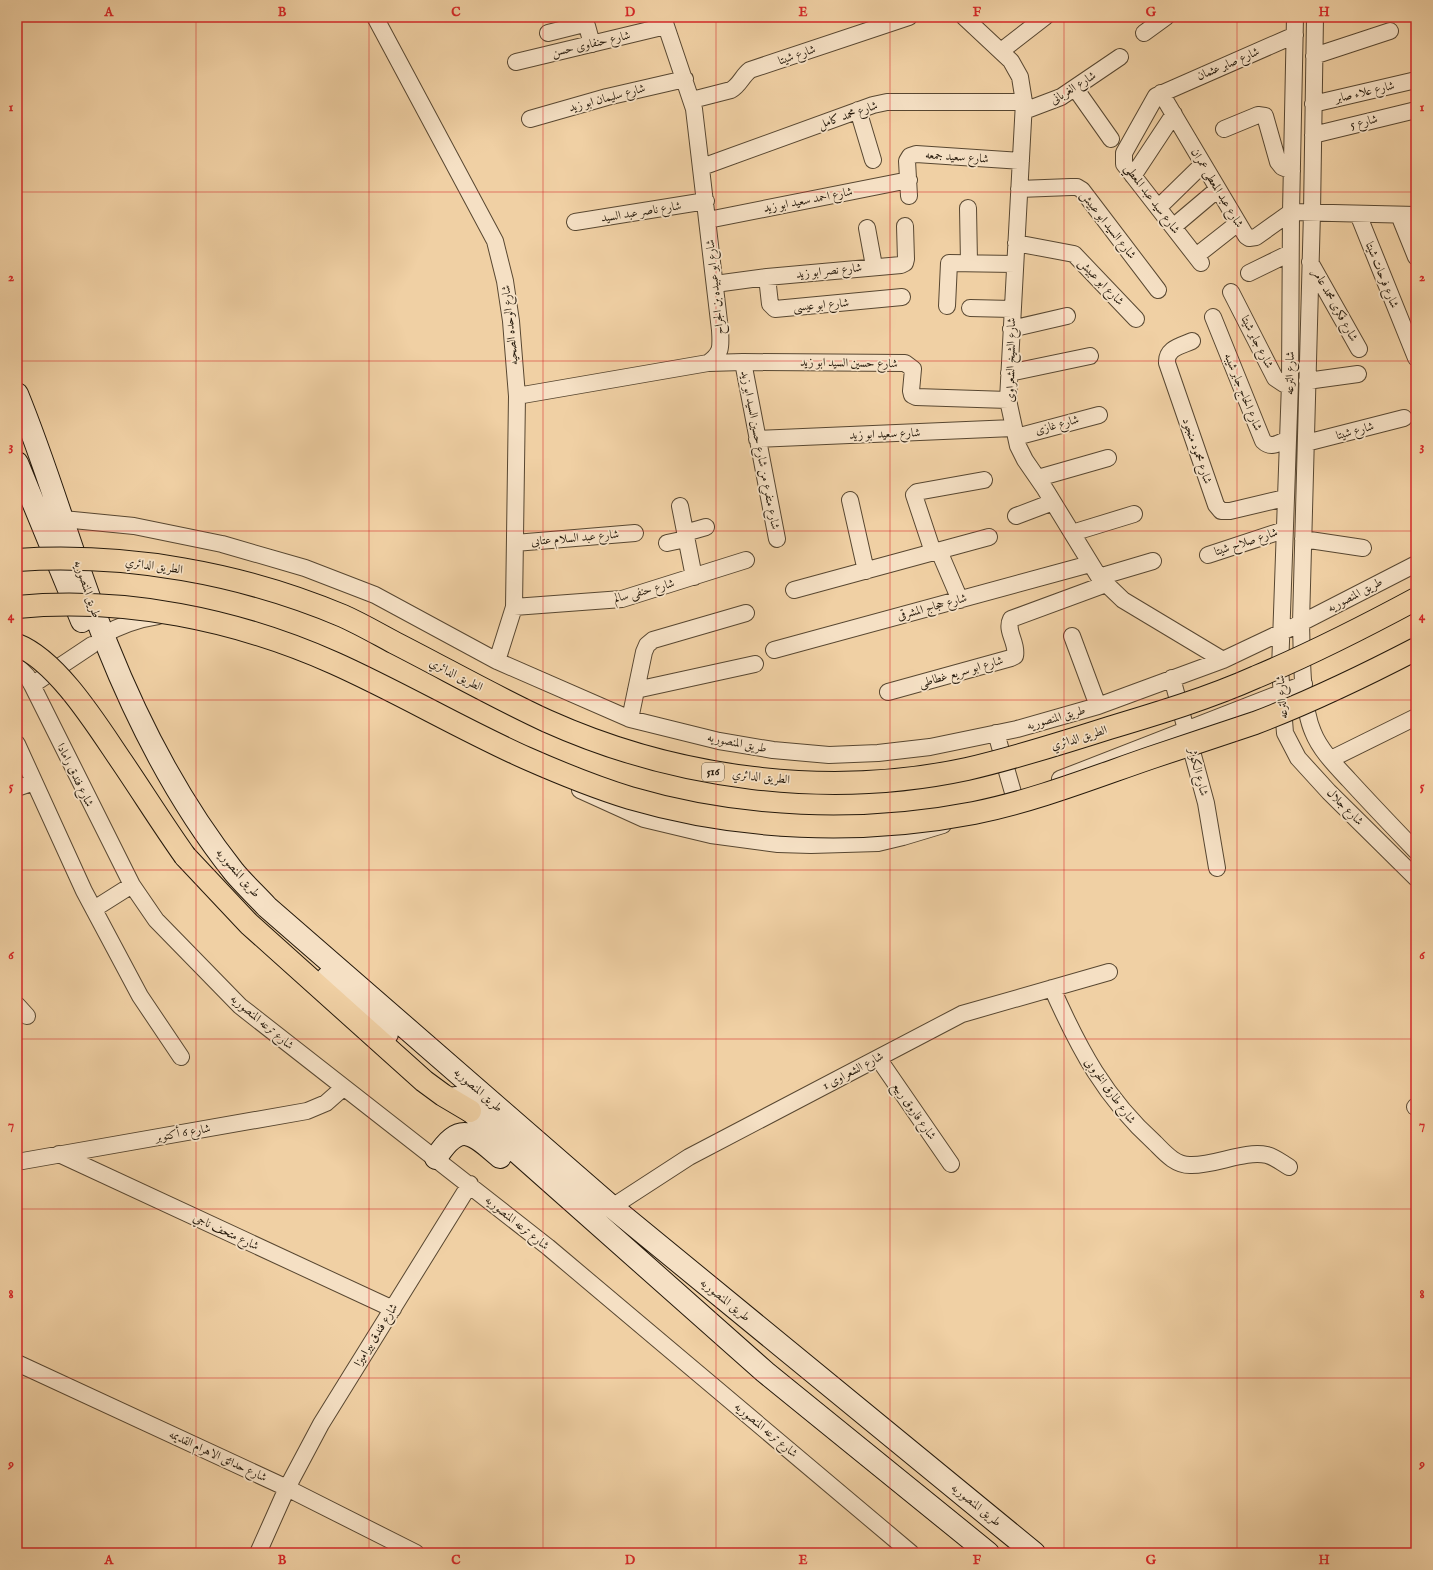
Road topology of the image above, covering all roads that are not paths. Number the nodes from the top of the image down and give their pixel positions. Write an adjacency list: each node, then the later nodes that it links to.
1 (375, 17): 86 (street, شارع الوحده الصحيه)
2 (909, 17): 22 (street, شارع شيتا)
3 (964, 17): 14 (street, شارع الشيخ الشعراوى)
4 (1045, 17): 14 (street)
5 (1166, 17): 11 (street)
6 (1295, 17): 12 (street, شارع الترعه)
7 (1315, 17): 15 (street, شارع الترعه)
8 (664, 22): 13 (street, شارع حنفاوى حسن); 18 (street, شارع ابو عبيده بن الجراح)
9 (1390, 31): 15 (street)
10 (548, 33): 13 (street)
11 (1144, 33)
12 (1295, 35): 21 (street, شارع صابر عثمان); 36 (street, شارع الترعه)
13 (592, 44): 17 (street, شارع حنفاوى حسن)
14 (1000, 51): 24 (street, شارع الشيخ الشعراوى)
15 (1314, 56): 23 (street, شارع الترعه)
16 (1120, 57): 20 (street, شارع الغربانى)
17 (516, 62)
18 (685, 79): 22 (street, شارع ابو عبيده بن الجراح); 28 (street, شارع سليمان ابو زيد)
19 (1416, 80): 23 (street, شارع علاء صابر)
20 (1075, 88): 24 (street, شارع الغربانى); 31 (street)
21 (1161, 93): 27 (street, شارع عبد المعطى عمران); 37 (street, شارع سيد عبد المعطي)
22 (692, 100): 35 (street, شارع ابو عبيده بن الجراح)
23 (1313, 104): 30 (street, شارع الترعه)
24 (1024, 107): 25 (street, شارع محمد كامل); 33 (street, شارع الشيخ الشعراوى)
25 (858, 110): 32 (street); 35 (street, شارع محمد كامل)
26 (1416, 110): 30 (street, شارع 5)
27 (1174, 114): 34 (street, شارع عبد المعطى عمران); 37 (street)
28 (530, 119)
29 (1224, 129): 36 (street)
30 (1313, 134): 45 (street, شارع الترعه)
31 (1110, 139)
32 (873, 160)
33 (1021, 161): 38 (street, شارع سعيد جمعه); 39 (street, شارع الشيخ الشعراوى)
34 (1203, 164): 40 (street, شارع عبد المعطى عمران); 43 (street)
35 (702, 166): 41 (street, شارع ابو عبيده بن الجراح)
36 (1292, 171): 44 (street, شارع الترعه)
37 (1133, 176): 43 (street, شارع سيد عبد المعطي)
38 (909, 188): 49 (street, شارع احمد سعيد ابو زيد)
39 (1019, 189): 55 (street, شارع الشيخ الشعراوى); 65 (street, شارع السيد ابو عبيش)
40 (1218, 189): 51 (street, شارع عبد المعطى عمران); 53 (street)
41 (706, 201): 49 (street, شارع ابو عبيده بن الجراح); 50 (street, شارع ناصر عبد السيد)
42 (968, 208): 58 (street)
43 (1158, 208): 53 (street, شارع سيد عبد المعطي)
44 (1291, 212): 45 (street); 51 (street, شارع عبد المعطى عمران); 56 (street, شارع الترعه)
45 (1312, 212): 46 (street); 59 (street, شارع الترعه)
46 (1358, 214): 47 (street); 78 (street, شارع فرحات شيتا)
47 (1399, 215): 48 (street); 57 (street)
48 (1416, 215)
49 (708, 220): 64 (street, شارع ابو عبيده بن الجراح)
50 (575, 222)
51 (1238, 223): 53 (street, شارع سيد عبد المعطي)
52 (905, 226): 61 (street, شارع نصر ابو زيد)
53 (1173, 227)
54 (867, 228): 61 (street)
55 (1016, 243): 60 (street, شارع الشيخ الشعراوى); 73 (street, شارع ابو عبيش)
56 (1290, 253): 62 (street); 84 (street, شارع الترعه)
57 (1416, 257)
58 (969, 262): 60 (street); 68 (street)
59 (1310, 262): 76 (street, شارع فكرى محمد عامر); 83 (street, شارع الترعه)
60 (1015, 264): 70 (street, شارع الشيخ الشعراوى)
61 (874, 266): 63 (street, شارع نصر ابو زيد)
62 (1249, 273)
63 (767, 277): 64 (street, شارع نصر ابو زيد); 67 (street, شارع ابو عيسى)
64 (715, 284): 80 (street, شارع ابو عبيده بن الجراح)
65 (1158, 290)
66 (1231, 292): 84 (street, شارع جابر شيتا)
67 (902, 297)
68 (947, 306)
69 (970, 308): 70 (street)
70 (1012, 310): 74 (street, شارع الشيخ الشعراوى)
71 (1066, 316): 74 (street)
72 (1213, 317): 92 (street, شارع الحاج جابر شيبه)
73 (1136, 319)
74 (1011, 330): 81 (street, شارع الشيخ الشعراوى)
75 (1192, 341): 98 (street, شارع محمود منجود)
76 (1359, 349)
77 (1090, 356): 81 (street)
78 (1416, 358)
79 (743, 362): 80 (street, شارع حسين السيد ابو زيد); 87 (street, شارع حسين السيد ابو زيد); 91 (street, شارع متفرع من شارع حسين السيد ابو زيد)
80 (708, 363): 86 (street)
81 (1009, 373): 87 (street, شارع الشيخ الشعراوى)
82 (1358, 374): 83 (street)
83 (1307, 381): 93 (street, شارع الترعه)
84 (1290, 383): 92 (street, شارع الترعه)
85 (17, 394): 105 (main road, طريق المنصوريه)
86 (517, 396): 114 (street, شارع الوحده الصحيه)
87 (1008, 400): 90 (street, شارع الشيخ الشعراوى)
88 (1099, 415): 90 (street, شارع غازى)
89 (1404, 418): 93 (street, شارع شيتا)
90 (1014, 433): 91 (street, شارع سعيد ابو زيد); 96 (street, شارع الشيخ الشعراوى)
91 (757, 439): 112 (street, شارع متفرع من شارع حسين السيد ابو زيد)
92 (1288, 439): 98 (street, شارع الترعه)
93 (1306, 443): 113 (street, شارع الترعه)
94 (1108, 458): 96 (street)
95 (17, 463): 104 (main road, طريق المنصوريه)
96 (1038, 478): 100 (street, شارع الشيخ الشعراوى)
97 (984, 480): 117 (street)
98 (1286, 498): 107 (street, شارع الترعه)
99 (850, 500): 124 (street)
100 (1053, 502): 103 (street); 109 (street, شارع الشيخ الشعراوى)
101 (680, 506): 110 (street)
102 (1134, 514): 109 (street)
103 (1016, 516)
104 (41, 517): 105 (street, طريق المنصوريه); 136 (main road, طريق المنصوريه)
105 (62, 518): 136 (main road, طريق المنصوريه); 141 (street, طريق المنصوريه)
106 (706, 527): 110 (street)
107 (1284, 530): 118 (street, شارع صلاح شيتا); 134 (street, شارع الترعه)
108 (635, 533): 114 (street, شارع عبد السلام عتابى)
109 (1072, 533): 122 (street, شارع الشيخ الشعراوى)
110 (686, 536): 115 (street); 125 (street)
111 (989, 537): 117 (street)
112 (777, 539)
113 (1303, 539): 116 (street); 133 (street, شارع الترعه)
114 (515, 543): 131 (street, شارع الوحده الصحيه)
115 (667, 543)
116 (1364, 548)
117 (936, 551): 124 (street); 129 (street)
118 (1208, 554)
119 (17, 560): 128 (highway, الطريق الدائري / 516, bridge)
120 (746, 560): 125 (street, شارع حنفى سالم)
121 (1153, 561): 126 (street)
122 (1090, 564): 126 (street, شارع الشيخ الشعراوى); 129 (street, شارع حجاج المشرقى)
123 (1416, 564): 133 (street, طريق المنصوريه)
124 (866, 570): 127 (street)
125 (694, 577): 131 (street, شارع حنفى سالم)
126 (1102, 580): 140 (street, شارع الشيخ الشعراوى); 149 (street, شارع ابو سريع غطاطى)
127 (794, 590)
128 (1416, 599)
129 (960, 600): 139 (street, شارع حجاج المشرقى)
130 (17, 607): 138 (highway, bridge)
131 (514, 607): 141 (street, شارع الوحده الصحيه)
132 (746, 613): 148 (street)
133 (1301, 623): 134 (street, طريق المنصوريه); 145 (street, شارع الترعه)
134 (1280, 633): 140 (street, طريق المنصوريه); 150 (street, شارع الترعه)
135 (1072, 636): 151 (street)
136 (98, 640): 146 (street); 147 (main road, طريق المنصوريه); 162 (street)
137 (17, 645): 173 (highway, bridge)
138 (1416, 649)
139 (774, 650)
140 (1223, 660): 144 (street, طريق المنصوريه)
141 (497, 661): 153 (street, طريق المنصوريه)
142 (754, 664): 148 (street)
143 (17, 666): 146 (street, شارع فندق رامادا)
144 (1172, 678): 151 (street, طريق المنصوريه); 156 (street, شارع الكوثر)
145 (1304, 684): 150 (street); 154 (street, شارع الترعه)
146 (32, 685): 166 (street, شارع فندق رامادا)
147 (118, 689): 173 (main road, طريق المنصوريه); 181 (main road, طريق المنصوريه)
148 (636, 690): 153 (street)
149 (888, 692)
150 (1282, 692): 155 (street, شارع الترعه); 156 (street)
151 (1098, 706): 157 (street, طريق المنصوريه)
152 (1416, 718): 159 (street)
153 (630, 720): 157 (street, طريق المنصوريه)
154 (1309, 720): 155 (street); 159 (street, شارع جلال)
155 (1285, 728): 165 (street, شارع جلال)
156 (1186, 730): 162 (street); 164 (street, شارع الكوثر)
157 (996, 733): 162 (street)
158 (17, 744): 160 (street)
159 (1331, 758): 163 (street, شارع جلال)
160 (34, 782): 161 (street); 167 (street)
161 (17, 788)
162 (1014, 796)
163 (1416, 851)
164 (1217, 868)
165 (1416, 878)
166 (132, 885): 167 (street); 172 (street, شارع ترعه المنصوريه)
167 (94, 909): 170 (street)
168 (1109, 972): 169 (street, شارع الشعراوى 1)
169 (1052, 988): 171 (street, شارع الشعراوى 1); 178 (street, شارع طارق الخروبى)
170 (181, 1057)
171 (878, 1058): 177 (street, شارع فاروق ربيع); 181 (street, شارع الشعراوى 1)
172 (343, 1088): 174 (street, شارع 6 أكتوبر); 175 (street, شارع ترعه المنصوريه)
173 (470, 1112): 180 (main road, طريق المنصوريه)
174 (59, 1154): 176 (street, شارع 6 أكتوبر); 182 (street, شارع متحف ناجي)
175 (436, 1158): 179 (street, شارع ترعه المنصوريه); 180 (main road)
176 (17, 1162)
177 (951, 1164)
178 (1289, 1167)
179 (470, 1184): 182 (street, شارع فندق بيراميزا); 187 (street, شارع ترعه المنصوريه)
180 (573, 1203): 188 (main road, طريق المنصوريه)
181 (612, 1207): 189 (main road, طريق المنصوريه)
182 (393, 1310): 184 (street, شارع فندق بيراميزا)
183 (17, 1363): 184 (street, شارع حدائق الاهرام القديمه)
184 (286, 1488): 185 (street, شارع فندق بيراميزا); 186 (street, شارع حدائق الاهرام القديمه)
185 (258, 1553)
186 (416, 1553)
187 (911, 1553)
188 (988, 1553)
189 (1034, 1553)

